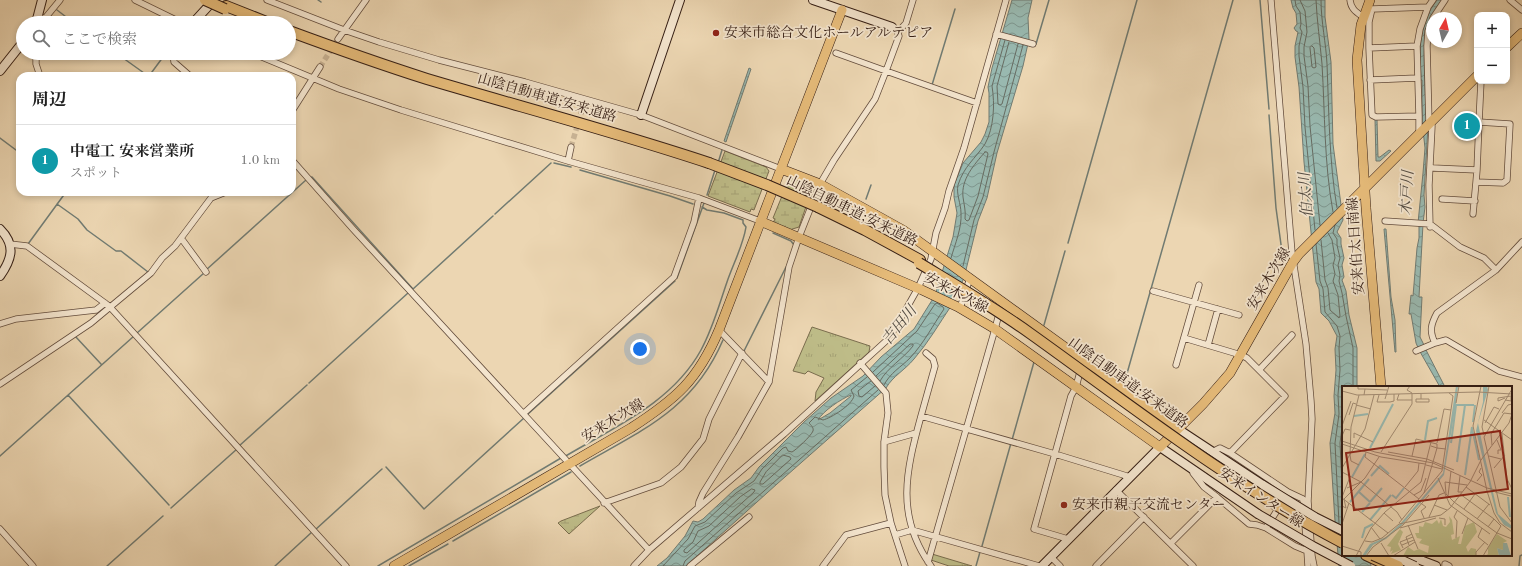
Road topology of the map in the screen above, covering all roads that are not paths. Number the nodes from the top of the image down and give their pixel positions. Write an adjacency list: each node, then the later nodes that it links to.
1 (42, 0): 23 (street)
2 (60, 0): 24 (street)
3 (135, 0): 25 (street)
4 (205, 0): 18 (highway, bridge)
5 (213, 0): 18 (highway); 26 (street)
6 (267, 0): 30 (street)
7 (366, 0): 30 (street)
8 (680, 0): 61 (street)
9 (813, 0): 20 (street)
10 (914, 0): 31 (street)
11 (1006, 0): 34 (street)
12 (1271, 0): 89 (street)
13 (1350, 0): 29 (street)
14 (1433, 0): 19 (street)
15 (1445, 0): 22 (street)
16 (1510, 0): 21 (street)
17 (1369, 5): 19 (street); 29 (main road); 40 (street)
18 (225, 7): 27 (highway); 28 (highway)
19 (1428, 7): 39 (street)
20 (842, 10): 31 (street); 70 (main road, 安来木次線)
21 (1522, 10)
22 (1437, 12)
23 (38, 16)
24 (47, 16)
25 (168, 16)
26 (199, 16)
27 (245, 16)
28 (250, 16)
29 (1363, 17): 74 (main road)
30 (344, 30): 36 (street); 57 (street)
31 (895, 30): 49 (street)
32 (1522, 33): 38 (main road)
33 (296, 34): 68 (highway, 山陰自動車道;安来道路)
34 (997, 34): 37 (street); 58 (street)
35 (296, 38): 68 (highway, 山陰自動車道;安来道路)
36 (338, 40)
37 (1032, 44)
38 (1510, 44)
39 (1417, 46): 40 (street); 53 (street)
40 (1368, 48): 55 (street)
41 (1427, 48): 64 (street)
42 (16, 51): 48 (street)
43 (836, 53): 49 (street)
44 (36, 60): 50 (street)
45 (174, 60): 51 (street)
46 (269, 60): 52 (street)
47 (320, 67): 52 (street)
48 (0, 71)
49 (886, 71): 58 (street); 73 (street)
50 (39, 72)
51 (185, 72)
52 (313, 78): 59 (street); 66 (street)
53 (1417, 78): 55 (street); 62 (street)
54 (1474, 79): 64 (main road, 安来伯太日南線)
55 (1370, 80): 62 (street)
56 (1481, 84): 63 (street)
57 (584, 98): 60 (street); 61 (street)
58 (977, 103): 88 (street)
59 (296, 105)
60 (582, 110)
61 (641, 115): 70 (street)
62 (1419, 116): 64 (street)
63 (1479, 122): 71 (street); 72 (street)
64 (1425, 127): 74 (main road, 安来伯太日南線); 82 (street)
65 (571, 147): 66 (street)
66 (568, 161): 76 (street)
67 (296, 165): 124 (street)
68 (709, 165): 90 (highway, 山陰自動車道;安来道路, bridge)
69 (1433, 168): 71 (street)
70 (781, 169): 73 (main road, 安来木次線); 80 (main road, 安来木次線)
71 (1477, 170): 72 (street)
72 (1476, 182): 78 (street)
73 (820, 184): 84 (street); 88 (main road, 安来木次線)
74 (1366, 188): 89 (main road, 安来木次線); 122 (main road, 安来伯太日南線)
75 (216, 196): 85 (street)
76 (699, 198): 80 (street); 124 (street)
77 (1442, 199): 78 (street)
78 (1475, 201): 79 (street)
79 (1473, 214)
80 (760, 221): 84 (main road, 安来木次線); 106 (main road, 安来木次線)
81 (1386, 221): 82 (street)
82 (1430, 225): 91 (street)
83 (0, 229): 87 (street)
84 (799, 237): 96 (main road, 安来木次線); 120 (street)
85 (181, 238): 92 (street); 100 (street)
86 (1522, 242): 91 (street)
87 (10, 244): 93 (street); 100 (street)
88 (934, 252): 94 (main road, 安来木次線); 96 (street)
89 (1296, 258): 114 (main road, 安来木次線); 140 (street)
90 (920, 261): 153 (highway, 山陰自動車道;安来道路, bridge); 154 (highway, 山陰自動車道;安来道路, bridge)
91 (1496, 270): 109 (street)
92 (206, 272)
93 (0, 276)
94 (970, 278): 98 (main road, 安来木次線); 101 (street)
95 (1199, 285): 99 (street)
96 (920, 289): 101 (main road, 安来木次線); 116 (street)
97 (1153, 291): 99 (street)
98 (1002, 301): 105 (street); 115 (main road, 安来木次線)
99 (1194, 303): 102 (street); 108 (street)
100 (107, 305): 104 (street); 121 (street); 167 (street)
101 (959, 307): 105 (main road, 安来木次線)
102 (1218, 309): 103 (street); 110 (street)
103 (1239, 315)
104 (0, 324)
105 (995, 329): 123 (main road, 安来木次線); 126 (street)
106 (719, 330): 112 (street); 134 (main road, 安来木次線)
107 (1292, 335): 118 (street)
108 (1184, 338): 110 (street); 117 (street)
109 (1435, 343): 111 (street); 119 (street)
110 (1208, 345): 114 (street)
111 (1416, 351)
112 (742, 353): 120 (street); 141 (street)
113 (926, 353): 125 (street)
114 (1241, 355): 118 (street); 127 (main road, 安来木次線)
115 (1083, 359): 123 (street); 127 (main road, 安来木次線)
116 (861, 364): 129 (street); 142 (street)
117 (1176, 365)
118 (1259, 370): 133 (street)
119 (1522, 377)
120 (769, 382): 142 (street)
121 (0, 384)
122 (1381, 386)
123 (1076, 387): 130 (main road, 安来木次線); 132 (street)
124 (524, 413): 134 (street)
125 (921, 416): 126 (street); 128 (street)
126 (967, 429): 132 (street); 151 (street)
127 (1178, 429): 130 (main road, 安来木次線); 131 (street, 安来インター線)
128 (916, 433): 129 (street); 148 (street)
129 (884, 442): 145 (street)
130 (1160, 447): 135 (street, 安来インター線); 136 (street)
131 (1212, 452): 133 (street); 149 (street, 安来インター線, bridge)
132 (1055, 454): 136 (street); 152 (street)
133 (1230, 454): 138 (street)
134 (568, 464): 141 (street); 168 (main road, 安来木次線)
135 (1194, 469): 139 (street); 180 (street, 安来インター線, bridge)
136 (1130, 477): 137 (street)
137 (1116, 490): 144 (street); 152 (street)
138 (1288, 492): 140 (street); 146 (street)
139 (1217, 497): 146 (street); 155 (street)
140 (1305, 500): 157 (street)
141 (604, 503): 156 (street)
142 (698, 508): 156 (street)
143 (749, 516): 170 (street)
144 (1144, 517): 155 (street); 176 (street)
145 (892, 523): 150 (street); 171 (street)
146 (1266, 528): 157 (street)
147 (0, 529): 166 (street)
148 (912, 530): 150 (street); 151 (street); 165 (street)
149 (1342, 530)
150 (895, 536): 172 (street)
151 (936, 536): 165 (street); 173 (street)
152 (1068, 539): 164 (street)
153 (1342, 539)
154 (1342, 542)
155 (1171, 543): 177 (street)
156 (649, 550): 169 (street)
157 (1309, 555): 178 (street); 179 (street)
158 (1368, 556): 181 (highway)
159 (1375, 556): 183 (highway, bridge)
160 (1391, 556): 182 (street)
161 (1393, 556): 185 (street, bridge)
162 (1406, 556): 184 (main road)
163 (1409, 556): 186 (street)
164 (1051, 557): 174 (street); 175 (street)
165 (930, 564)
166 (33, 566)
167 (346, 566)
168 (394, 566)
169 (634, 566)
170 (690, 566)
171 (823, 566)
172 (905, 566)
173 (1039, 566)
174 (1042, 566)
175 (1060, 566)
176 (1096, 566)
177 (1193, 566)
178 (1308, 566)
179 (1314, 566)
180 (1351, 566)
181 (1390, 566)
182 (1393, 566)
183 (1398, 566)
184 (1405, 566)
185 (1415, 566)
186 (1436, 566)
187 (1445, 566): 188 (street)
188 (1450, 566)

